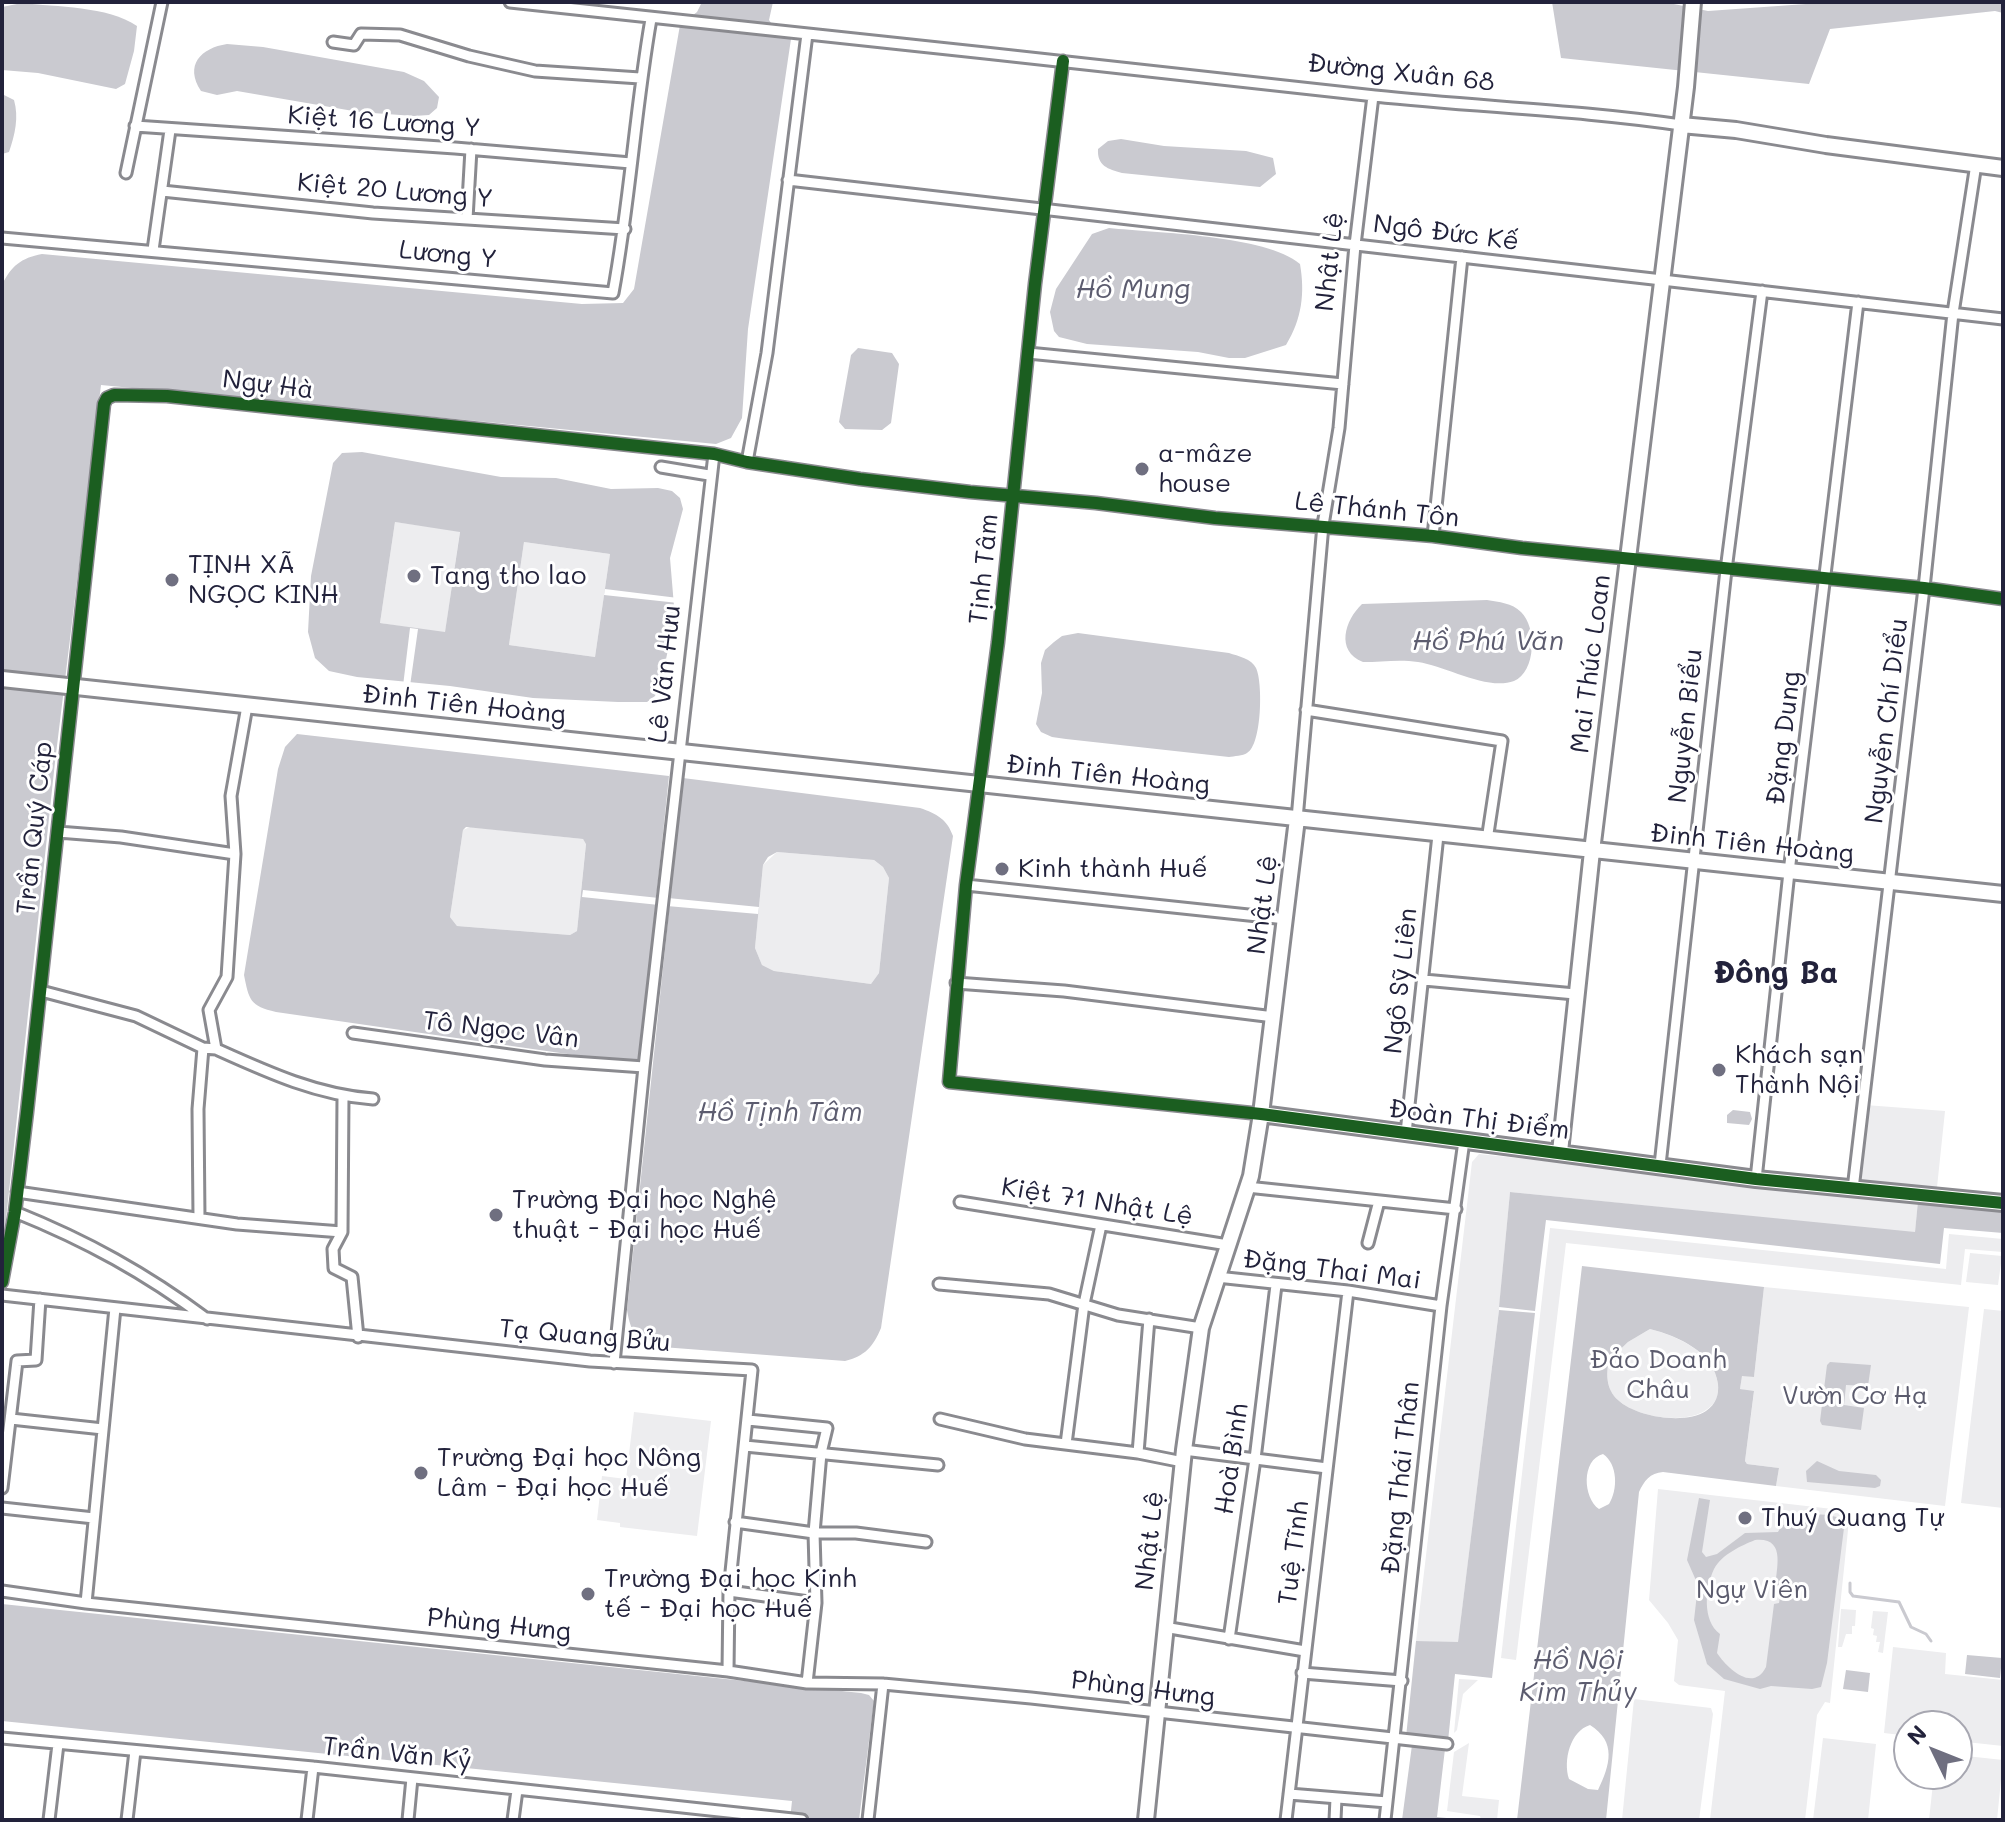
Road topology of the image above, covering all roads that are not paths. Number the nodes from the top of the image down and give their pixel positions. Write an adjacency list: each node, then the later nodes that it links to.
1 (162, 2): 11 (street)
2 (510, 2): 4 (street)
3 (1693, 2): 10 (street, Mai Thúc Loan)
4 (651, 19): 5 (street, Đường Xuân 68); 8 (street, Lương Y)
5 (807, 34): 7 (street, Đường Xuân 68); 18 (street)
6 (333, 42): 8 (street)
7 (1063, 61): 9 (street, Đường Xuân 68); 20 (street, Tịnh Tâm)
8 (640, 78): 14 (street, Lương Y)
9 (1373, 96): 10 (street, Đường Xuân 68); 24 (street, Nhật Lệ)
10 (1681, 125): 15 (street, Đường Xuân 68); 27 (street, Mai Thúc Loan)
11 (135, 126): 12 (street, Kiệt 16 Lương Y); 17 (street)
12 (170, 130): 13 (street, Kiệt 16 Lương Y); 19 (street)
13 (471, 149): 14 (street, Kiệt 16 Lương Y); 21 (street)
14 (631, 163): 22 (street, Lương Y)
15 (1976, 164): 16 (street, Đường Xuân 68); 30 (street, Nguyễn Chí Diểu)
16 (2003, 168)
17 (126, 173)
18 (788, 180): 20 (street, Ngô Đức Kế); 35 (street)
19 (162, 191): 21 (street, Kiệt 20 Lương Y); 25 (street)
20 (1043, 209): 24 (street, Ngô Đức Kế); 32 (street, Tịnh Tâm)
21 (467, 219): 22 (street, Kiệt 20 Lương Y)
22 (625, 229): 25 (street, Lương Y)
23 (2, 238): 25 (street, Lương Y)
24 (1355, 245): 26 (street, Ngô Đức Kế); 33 (street, Nhật Lệ)
25 (153, 250)
26 (1462, 257): 27 (street, Ngô Đức Kế); 40 (street)
27 (1662, 280): 28 (street, Ngô Đức Kế); 41 (street, Mai Thúc Loan)
28 (1762, 291): 29 (street, Ngô Đức Kế); 42 (street, Nguyễn Biểu)
29 (1858, 302): 30 (street, Ngô Đức Kế); 43 (street, Đặng Dung)
30 (1953, 313): 31 (street, Ngô Đức Kế); 44 (street, Nguyễn Chí Diểu)
31 (2003, 319)
32 (1028, 353): 33 (street); 38 (street, Tịnh Tâm)
33 (1343, 384): 39 (street, Nhật Lệ)
34 (714, 454): 35 (street); 37 (street, Lê Văn Hưu); 47 (street, Ngự Hà)
35 (747, 462): 38 (street, Lê Thánh Tôn)
36 (661, 467): 37 (street)
37 (709, 475): 50 (street, Lê Văn Hưu)
38 (1014, 496): 39 (street, Lê Thánh Tôn); 51 (street, Tịnh Tâm)
39 (1323, 525): 40 (street, Lê Thánh Tôn); 49 (street, Nhật Lệ)
40 (1433, 536): 41 (street, Lê Thánh Tôn)
41 (1628, 558): 42 (street, Lê Thánh Tôn); 56 (street, Mai Thúc Loan)
42 (1726, 570): 43 (street, Lê Thánh Tôn); 58 (street, Nguyễn Biểu)
43 (1825, 580): 44 (street, Lê Thánh Tôn); 59 (street, Đặng Dung)
44 (1924, 588): 45 (street, Lê Thánh Tôn); 60 (street, Nguyễn Chí Diểu)
45 (2003, 599)
46 (2, 679): 47 (street, Đinh Tiên Hoàng)
47 (68, 686): 48 (street, Đinh Tiên Hoàng); 53 (street, Trần Quý Cáp)
48 (247, 706): 50 (street, Đinh Tiên Hoàng); 57 (street)
49 (1306, 710): 52 (street, Nhật Lệ); 55 (street)
50 (679, 752): 51 (street, Đinh Tiên Hoàng); 72 (street, Lê Văn Hưu)
51 (977, 785): 52 (street, Đinh Tiên Hoàng); 61 (street, Tịnh Tâm)
52 (1297, 819): 54 (street, Đinh Tiên Hoàng); 63 (street, Nhật Lệ)
53 (58, 832): 57 (street); 66 (street, Trần Quý Cáp)
54 (1438, 835): 55 (street, Đinh Tiên Hoàng); 64 (street, Ngô Sỹ Liên)
55 (1487, 840): 56 (street, Đinh Tiên Hoàng)
56 (1592, 851): 58 (street, Đinh Tiên Hoàng); 67 (street, Mai Thúc Loan)
57 (235, 854): 71 (street)
58 (1694, 862): 59 (street, Đinh Tiên Hoàng); 80 (street, Nguyễn Biểu)
59 (1789, 872): 60 (street, Đinh Tiên Hoàng); 81 (street, Đặng Dung)
60 (1890, 883): 62 (street, Đinh Tiên Hoàng); 83 (street, Nguyễn Chí Diểu)
61 (966, 885): 63 (street); 65 (street, Tịnh Tâm)
62 (2003, 894)
63 (1286, 919): 68 (street, Nhật Lệ)
64 (1424, 980): 67 (street); 77 (street, Ngô Sỹ Liên)
65 (956, 983): 68 (street); 73 (street, Tịnh Tâm)
66 (41, 991): 70 (street); 84 (street, Trần Quý Cáp)
67 (1575, 994): 79 (street, Mai Thúc Loan)
68 (1274, 1017): 76 (street, Nhật Lệ)
69 (353, 1033): 72 (street, Tô Ngọc Vân)
70 (203, 1048): 71 (street); 90 (street)
71 (216, 1049): 74 (street)
72 (644, 1067): 109 (street, Lê Văn Hưu)
73 (949, 1082): 76 (street, Đoàn Thị Điểm)
74 (343, 1097): 75 (street); 92 (street)
75 (373, 1099)
76 (1261, 1114): 77 (street, Đoàn Thị Điểm); 82 (street, Nhật Lệ)
77 (1406, 1133): 78 (street, Đoàn Thị Điểm)
78 (1464, 1141): 79 (street, Đoàn Thị Điểm); 88 (street, Đặng Thái Thân)
79 (1560, 1152): 80 (street, Đoàn Thị Điểm)
80 (1660, 1165): 81 (street, Đoàn Thị Điểm)
81 (1756, 1179): 83 (street, Đoàn Thị Điểm)
82 (1247, 1187): 85 (street); 94 (street, Nhật Lệ)
83 (1853, 1189): 87 (street, Đoàn Thị Điểm)
84 (17, 1192): 89 (street, Trần Quý Cáp); 90 (street)
85 (1379, 1201): 88 (street); 93 (street)
86 (960, 1202): 91 (street, Kiệt 71 Nhật Lệ)
87 (2003, 1203)
88 (1456, 1209): 103 (street, Đặng Thái Thân)
89 (15, 1212): 96 (street, Trần Quý Cáp); 106 (street)
90 (199, 1218): 92 (street)
91 (1101, 1225): 94 (street, Kiệt 71 Nhật Lệ); 102 (street)
92 (342, 1232): 108 (street)
93 (1368, 1243)
94 (1228, 1245): 95 (street, Nhật Lệ)
95 (1217, 1277): 98 (street, Đặng Thai Mai); 107 (street, Nhật Lệ)
96 (2, 1282)
97 (939, 1284): 102 (street)
98 (1276, 1285): 99 (street, Đặng Thai Mai); 119 (street, Hoà Bình)
99 (1348, 1291): 103 (street, Đặng Thai Mai); 121 (street, Tuệ Tĩnh)
100 (2, 1295): 101 (street, Tạ Quang Bửu)
101 (40, 1299): 104 (street, Tạ Quang Bửu); 110 (street)
102 (1084, 1304): 105 (street); 114 (street)
103 (1441, 1306): 137 (street, Đặng Thái Thân)
104 (115, 1308): 106 (street, Tạ Quang Bửu); 113 (street)
105 (1149, 1319): 107 (street); 117 (street)
106 (210, 1321): 108 (street, Tạ Quang Bửu)
107 (1201, 1328): 118 (street, Nhật Lệ)
108 (358, 1337): 109 (street, Tạ Quang Bửu)
109 (614, 1363): 112 (street, Tạ Quang Bửu)
110 (11, 1419): 113 (street); 122 (street)
111 (940, 1419): 114 (street)
112 (748, 1420): 115 (street, Tạ Quang Bửu); 116 (street)
113 (103, 1429): 124 (street)
114 (1066, 1444): 117 (street)
115 (745, 1446): 116 (street); 125 (street, Tạ Quang Bửu)
116 (821, 1453): 120 (street); 126 (street)
117 (1138, 1453): 118 (street)
118 (1183, 1456): 119 (street); 132 (street, Nhật Lệ)
119 (1255, 1459): 121 (street); 133 (street, Hoà Bình)
120 (938, 1465)
121 (1327, 1468): 134 (street, Tuệ Tĩnh)
122 (2, 1488)
123 (2, 1508): 124 (street)
124 (94, 1518): 130 (street)
125 (735, 1522): 126 (street); 129 (street, Tạ Quang Bửu)
126 (814, 1533): 127 (street); 131 (street)
127 (926, 1542)
128 (2, 1591): 130 (street, Phùng Hưng)
129 (729, 1591): 131 (street); 135 (street, Tạ Quang Bửu)
130 (86, 1603): 135 (street, Phùng Hưng)
131 (816, 1603): 138 (street)
132 (1164, 1627): 133 (street); 140 (street, Nhật Lệ)
133 (1229, 1639): 134 (street)
134 (1305, 1651): 136 (street, Tuệ Tĩnh)
135 (728, 1671): 138 (street, Phùng Hưng)
136 (1302, 1673): 137 (street); 141 (street, Tuệ Tĩnh)
137 (1402, 1681): 143 (street, Đặng Thái Thân)
138 (807, 1683): 139 (street, Phùng Hưng)
139 (883, 1684): 140 (street, Phùng Hưng); 161 (street)
140 (1155, 1712): 141 (street, Phùng Hưng); 162 (street, Nhật Lệ)
141 (1298, 1728): 143 (street, Phùng Hưng); 150 (street, Tuệ Tĩnh)
142 (2, 1738): 144 (street, Trần Văn Kỷ)
143 (1392, 1738): 145 (street, Phùng Hưng); 152 (street, Đặng Thái Thân)
144 (58, 1744): 146 (street, Trần Văn Kỷ); 155 (street)
145 (1447, 1744)
146 (135, 1751): 147 (street, Trần Văn Kỷ); 156 (street)
147 (313, 1767): 148 (street, Trần Văn Kỷ); 157 (street)
148 (412, 1778): 149 (street, Trần Văn Kỷ); 158 (street)
149 (517, 1790): 154 (street, Trần Văn Kỷ); 159 (street)
150 (1289, 1794): 151 (street); 163 (street, Tuệ Tĩnh)
151 (1336, 1798): 152 (street); 164 (street)
152 (1387, 1802): 165 (street, Đặng Thái Thân)
153 (786, 1818): 154 (street, Trần Văn Kỷ); 160 (street, Trần Văn Kỷ)
154 (774, 1819)
155 (49, 1820)
156 (127, 1820)
157 (307, 1820)
158 (408, 1820)
159 (513, 1820)
160 (802, 1820)
161 (868, 1820)
162 (1146, 1820)
163 (1286, 1820)
164 (1335, 1820)
165 (1385, 1820)

